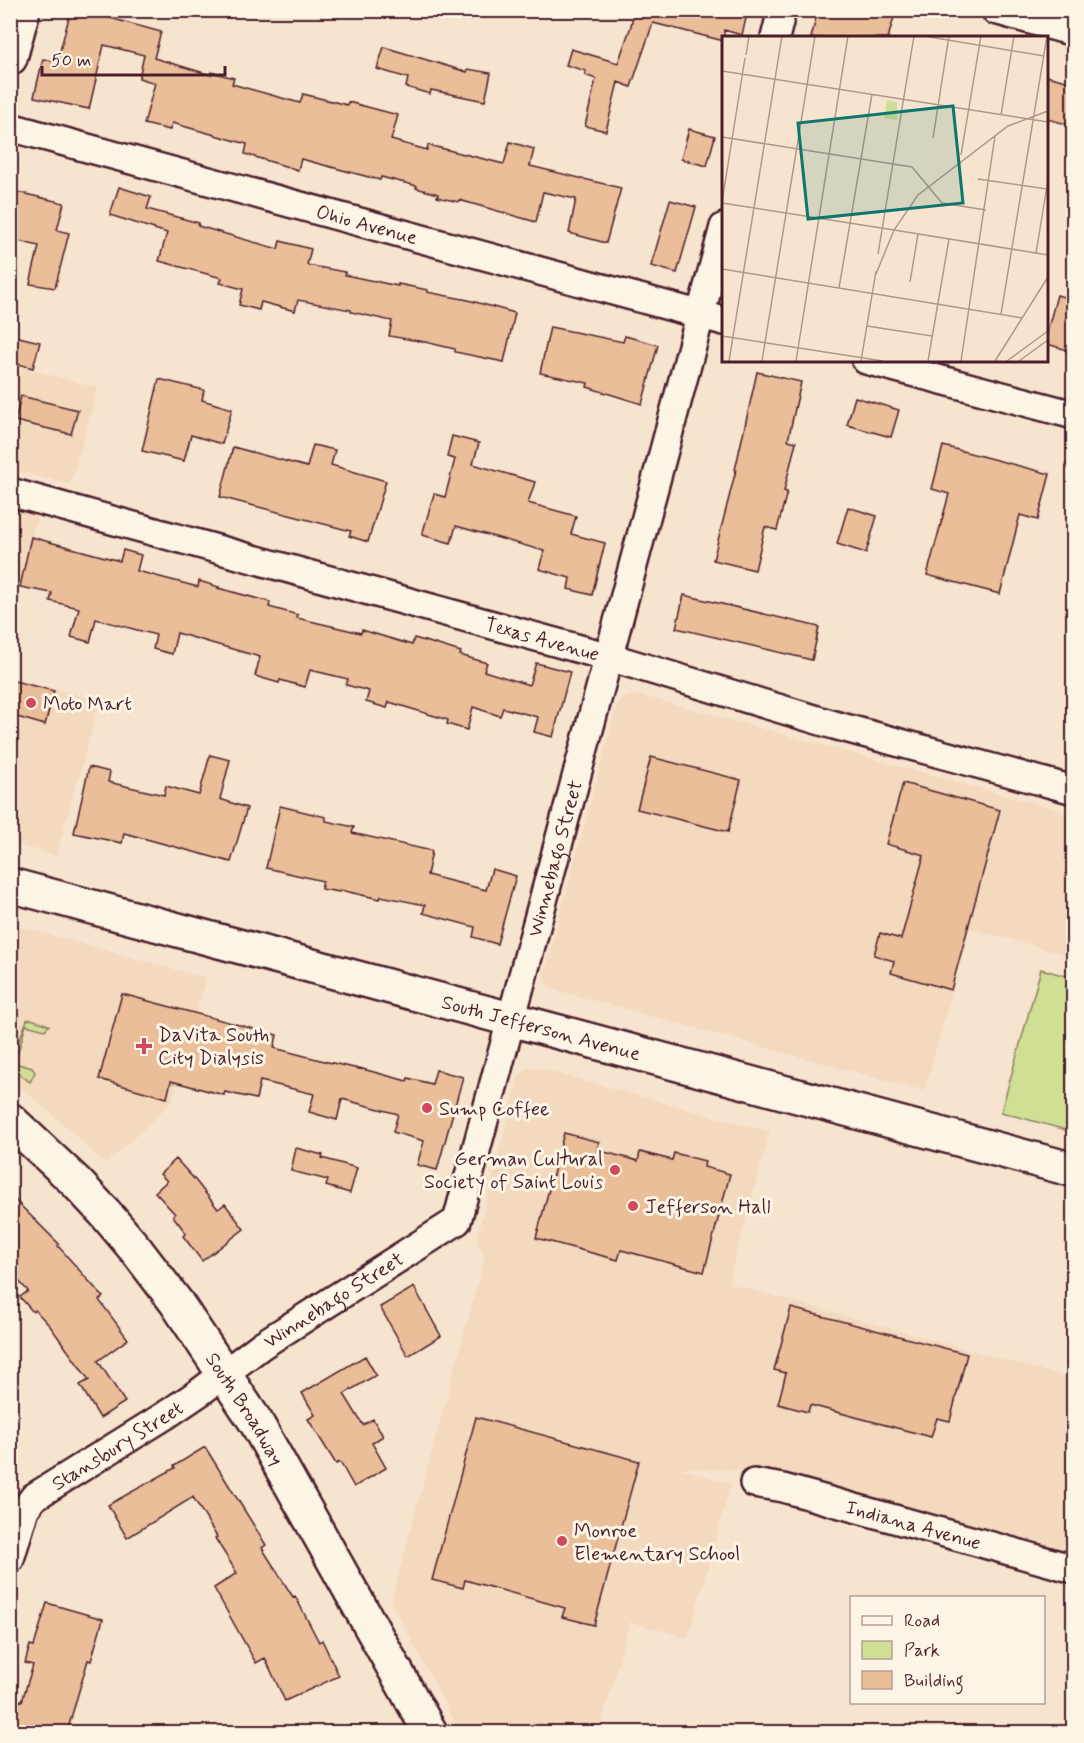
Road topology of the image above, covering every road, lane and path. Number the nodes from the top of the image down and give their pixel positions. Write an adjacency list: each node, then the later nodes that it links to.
1 (23, 10): 6 (main road)
2 (782, 10): 5 (street)
3 (995, 10): 4 (street)
4 (1074, 32)
5 (776, 36)
6 (10, 58)
7 (10, 127): 9 (street, Ohio Avenue)
8 (722, 242): 9 (street, Winnebago Street)
9 (712, 318): 13 (street, Winnebago Street)
10 (874, 362): 11 (street)
11 (1074, 415)
12 (10, 492): 13 (street, Texas Avenue)
13 (609, 657): 14 (street, Texas Avenue); 16 (street, Winnebago Street)
14 (1074, 790)
15 (10, 885): 16 (main road, South Jefferson Avenue)
16 (510, 1019): 18 (main road, South Jefferson Avenue); 19 (street, Winnebago Street)
17 (10, 1120): 19 (main road, South Broadway)
18 (1074, 1170)
19 (224, 1374): 21 (street, Stansbury Street); 23 (main road, South Broadway)
20 (754, 1483): 22 (street, Indiana Avenue)
21 (10, 1559)
22 (1074, 1569)
23 (430, 1732)

